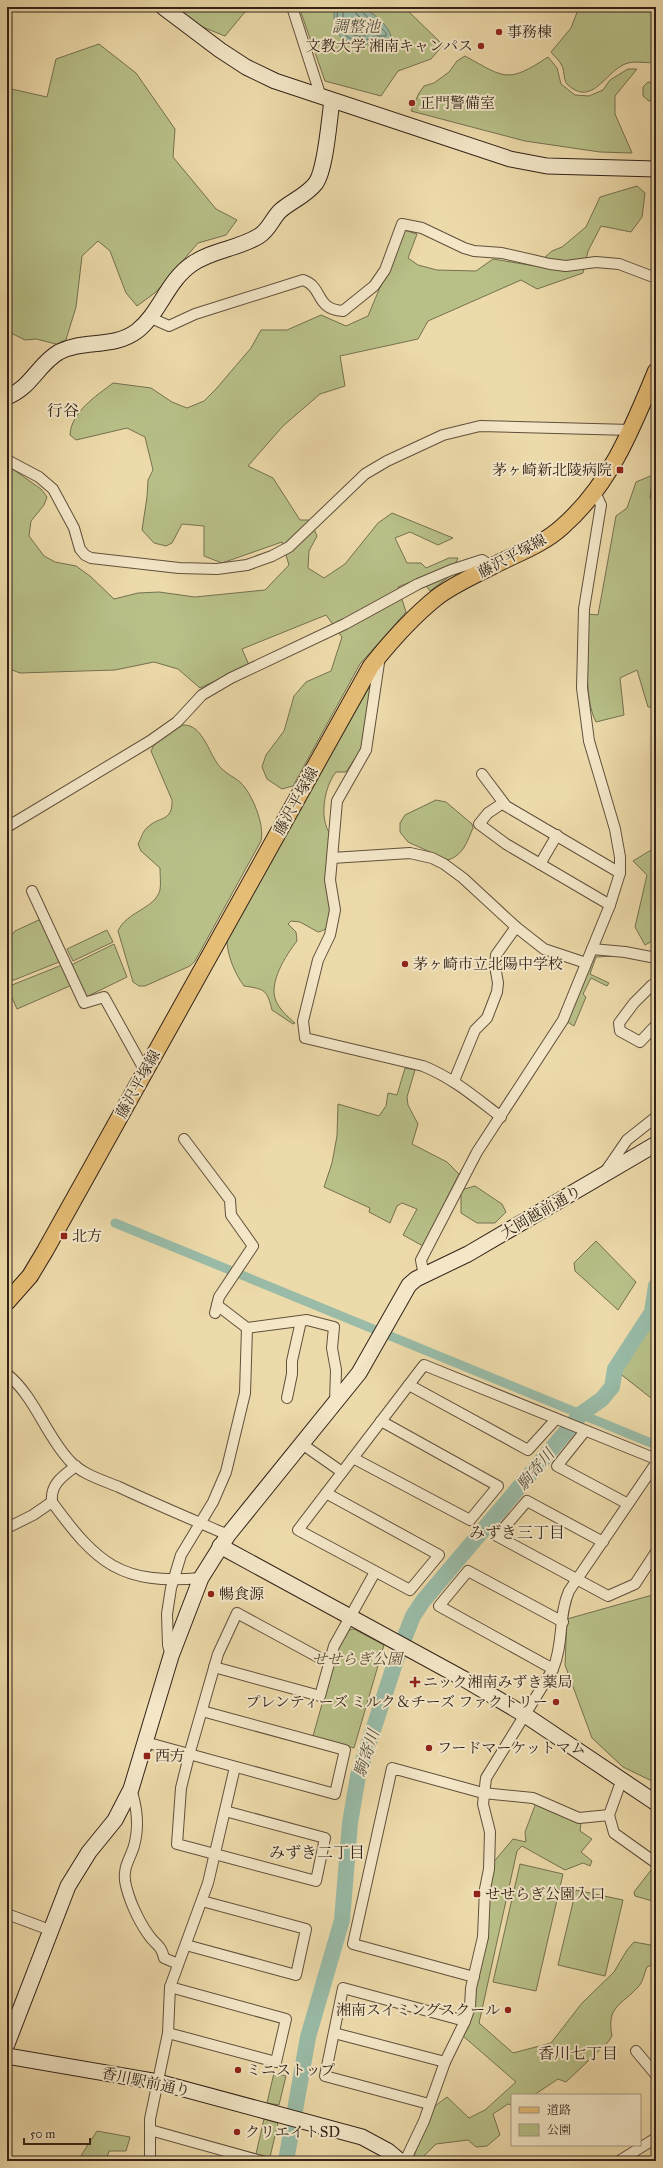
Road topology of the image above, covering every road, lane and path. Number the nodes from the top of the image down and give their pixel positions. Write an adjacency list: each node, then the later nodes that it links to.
1 (163, 7): 3 (street)
2 (292, 7): 3 (street)
3 (327, 99): 4 (street); 6 (street)
4 (656, 169)
5 (656, 278): 6 (street)
6 (151, 318): 8 (street)
7 (656, 371): 9 (main road, 藤沢平塚線)
8 (7, 397)
9 (631, 430): 10 (street); 11 (main road, 藤沢平塚線)
10 (7, 460)
11 (595, 492): 12 (main road, 藤沢平塚線); 20 (street)
12 (491, 566): 13 (main road, 藤沢平塚線); 16 (street)
13 (381, 654): 18 (street); 29 (main road, 藤沢平塚線)
14 (482, 774): 15 (street)
15 (503, 803): 17 (street); 19 (street)
16 (7, 827)
17 (556, 835): 19 (street); 20 (street)
18 (332, 858): 23 (street); 30 (street)
19 (540, 864): 22 (street)
20 (620, 873): 22 (street)
21 (32, 891): 29 (street)
22 (610, 905): 24 (street)
23 (516, 927): 26 (street); 30 (street)
24 (592, 949): 25 (street); 26 (street)
25 (656, 958)
26 (586, 963): 31 (street)
27 (656, 985): 28 (street)
28 (656, 1024)
29 (145, 1071): 37 (main road, 藤沢平塚線)
30 (454, 1081): 31 (street)
31 (501, 1117): 36 (street)
32 (656, 1117): 35 (street)
33 (184, 1139): 39 (street)
34 (656, 1144): 35 (street, 大岡越前通り)
35 (603, 1176): 36 (street, 大岡越前通り)
36 (424, 1276): 43 (street, 大岡越前通り)
37 (7, 1302)
38 (301, 1321): 39 (street); 42 (street); 43 (street)
39 (246, 1328): 56 (street)
40 (7, 1374): 51 (street)
41 (409, 1385): 44 (street); 44 (street); 45 (street)
42 (287, 1398)
43 (335, 1404): 47 (street, 大岡越前通り)
44 (559, 1420): 46 (street)
45 (381, 1421): 48 (street); 48 (street)
46 (582, 1430): 49 (street); 55 (street)
47 (302, 1444): 52 (street); 58 (street, 大岡越前通り)
48 (353, 1458): 52 (street)
49 (656, 1459)
50 (656, 1463): 55 (street)
51 (76, 1466): 54 (street); 56 (street)
52 (342, 1472): 53 (street)
53 (326, 1493): 61 (street); 61 (street)
54 (52, 1502): 57 (street); 64 (street)
55 (628, 1504): 59 (street)
56 (200, 1523): 58 (street); 64 (street)
57 (7, 1528)
58 (224, 1540): 62 (street, 大岡越前通り); 65 (street)
59 (603, 1542): 63 (street); 63 (street)
60 (656, 1552): 63 (street)
61 (375, 1572): 65 (street)
62 (201, 1578): 64 (street); 67 (street, 大岡越前通り)
63 (577, 1579): 66 (street)
64 (173, 1580): 67 (street)
65 (351, 1616): 68 (street); 72 (street)
66 (563, 1622): 70 (street); 70 (street)
67 (171, 1656): 73 (street, 大岡越前通り)
68 (329, 1663): 69 (street); 69 (street)
69 (214, 1667): 71 (street)
70 (554, 1669): 72 (street)
71 (202, 1712): 74 (street); 75 (street)
72 (525, 1715): 76 (street); 78 (street)
73 (145, 1742): 74 (street); 77 (street, 大岡越前通り)
74 (189, 1755): 75 (street); 82 (street)
75 (235, 1767): 80 (street)
76 (622, 1780): 79 (street); 81 (street)
77 (131, 1789): 86 (street, 大岡越前通り); 88 (street)
78 (483, 1793): 81 (street); 89 (street); 89 (street)
79 (656, 1803)
80 (225, 1811): 82 (street); 82 (street)
81 (609, 1815): 83 (street)
82 (215, 1854): 84 (street)
83 (656, 1863)
84 (202, 1901): 87 (street); 87 (street)
85 (7, 1914): 86 (street)
86 (50, 1930): 94 (street, 大岡越前通り)
87 (186, 1945): 88 (street)
88 (178, 1964): 90 (street)
89 (474, 1977): 91 (street)
90 (170, 1987): 92 (street); 92 (street)
91 (465, 2021): 93 (street); 97 (street)
92 (168, 2033): 99 (street)
93 (334, 2033): 97 (street); 100 (street)
94 (7, 2044)
95 (636, 2050): 98 (street)
96 (7, 2056): 99 (street, 香川駅前通り)
97 (445, 2062): 100 (street)
98 (656, 2075)
99 (158, 2082): 101 (street); 105 (street, 香川駅前通り)
100 (430, 2104): 106 (street)
101 (150, 2130): 103 (street); 104 (street)
102 (656, 2138): 107 (street)
103 (150, 2161)
104 (261, 2161)
105 (400, 2161)
106 (406, 2161)
107 (619, 2161)

